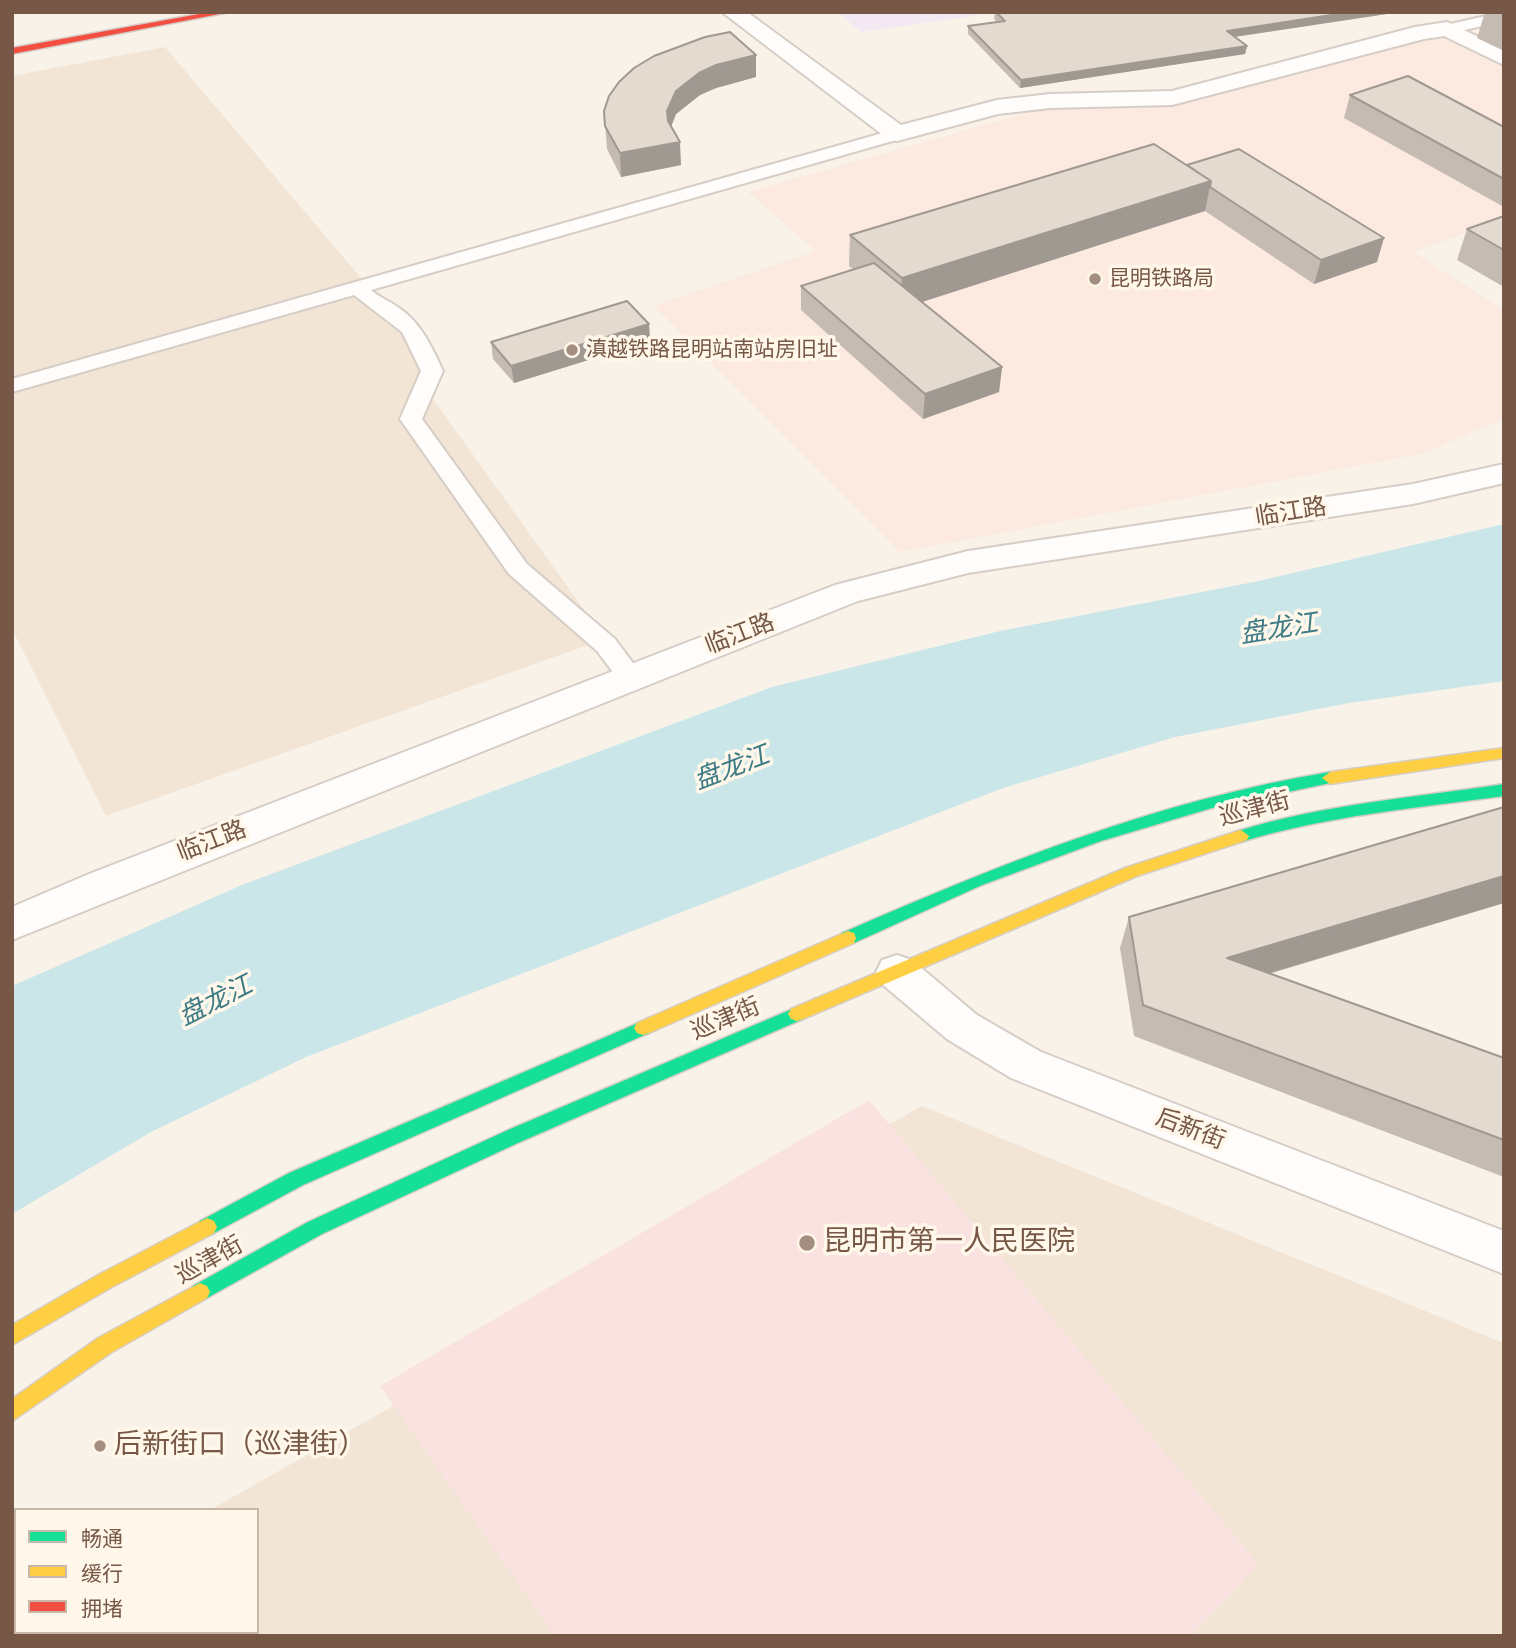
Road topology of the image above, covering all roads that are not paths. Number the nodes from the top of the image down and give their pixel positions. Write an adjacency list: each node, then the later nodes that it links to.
1 (226, 12): 5 (main road)
2 (733, 12): 7 (street)
3 (1504, 16): 4 (lane)
4 (1447, 29): 6 (street); 7 (street)
5 (12, 51)
6 (1504, 58)
7 (897, 134): 8 (lane)
8 (358, 287): 9 (lane); 11 (lane)
9 (12, 386)
10 (1504, 474): 11 (street, 临江路)
11 (631, 678): 14 (street, 临江路)
12 (1504, 753): 17 (main road, 巡津街)
13 (1504, 790): 15 (main road, 巡津街)
14 (12, 924)
15 (897, 972): 16 (street, 后新街); 18 (main road, 巡津街)
16 (1504, 1253)
17 (12, 1336)
18 (12, 1411)

